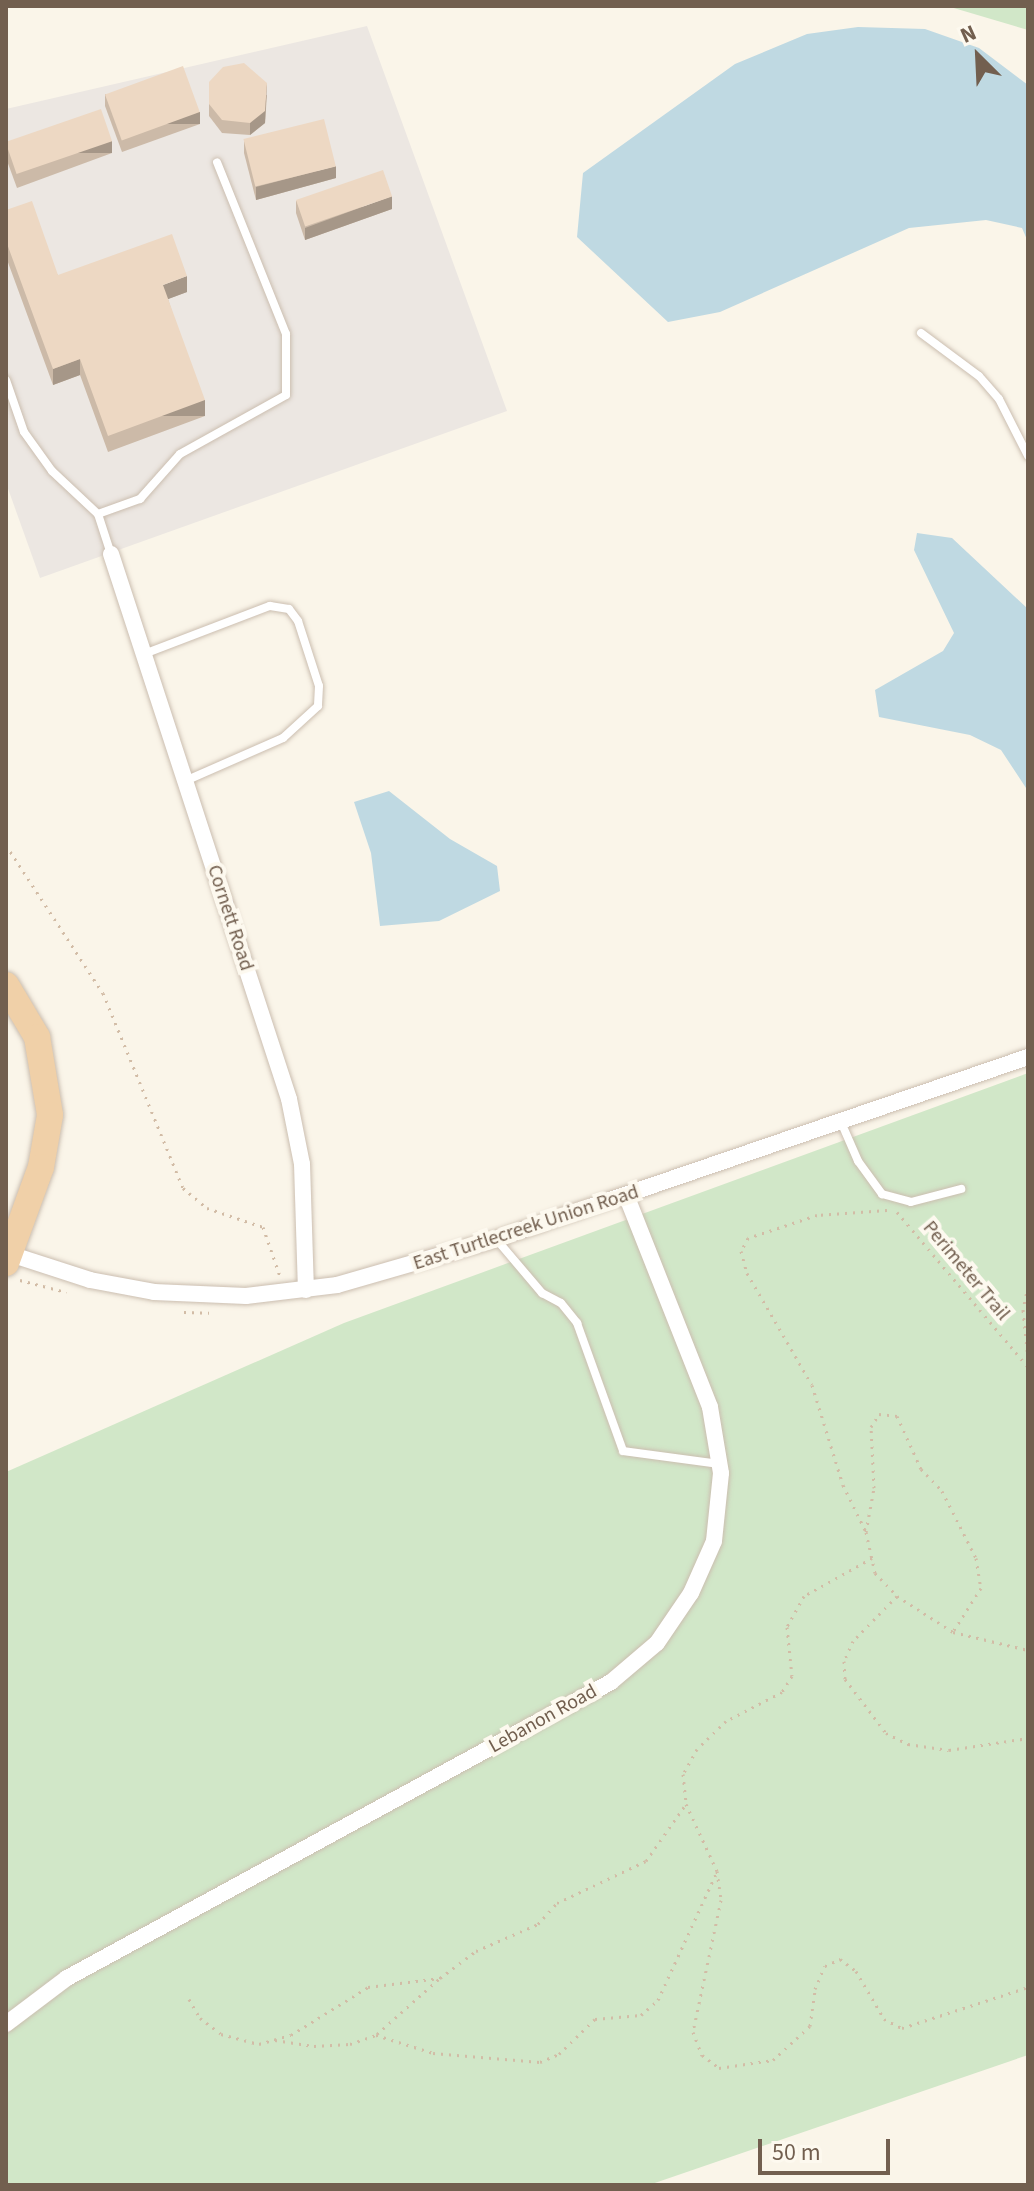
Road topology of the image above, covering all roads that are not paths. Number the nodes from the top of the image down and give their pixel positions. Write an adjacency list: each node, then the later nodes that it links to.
1 (217, 162): 5 (lane)
2 (921, 333): 4 (lane)
3 (6, 380): 5 (lane)
4 (1028, 456)
5 (98, 514): 6 (lane)
6 (111, 554): 7 (street, Cornett Road)
7 (143, 654): 8 (street, Cornett Road); 8 (lane)
8 (185, 781): 16 (street, Cornett Road)
9 (6, 985): 15 (highway)
10 (1028, 1057): 11 (street, East Turtlecreek Union Road)
11 (841, 1122): 12 (lane); 13 (street, East Turtlecreek Union Road)
12 (961, 1189)
13 (626, 1195): 14 (street, East Turtlecreek Union Road); 17 (street, Lebanon Road)
14 (496, 1239): 16 (street, East Turtlecreek Union Road); 17 (lane)
15 (10, 1265): 16 (street, East Turtlecreek Union Road)
16 (306, 1290)
17 (720, 1464): 18 (street, Lebanon Road)
18 (6, 2024)

